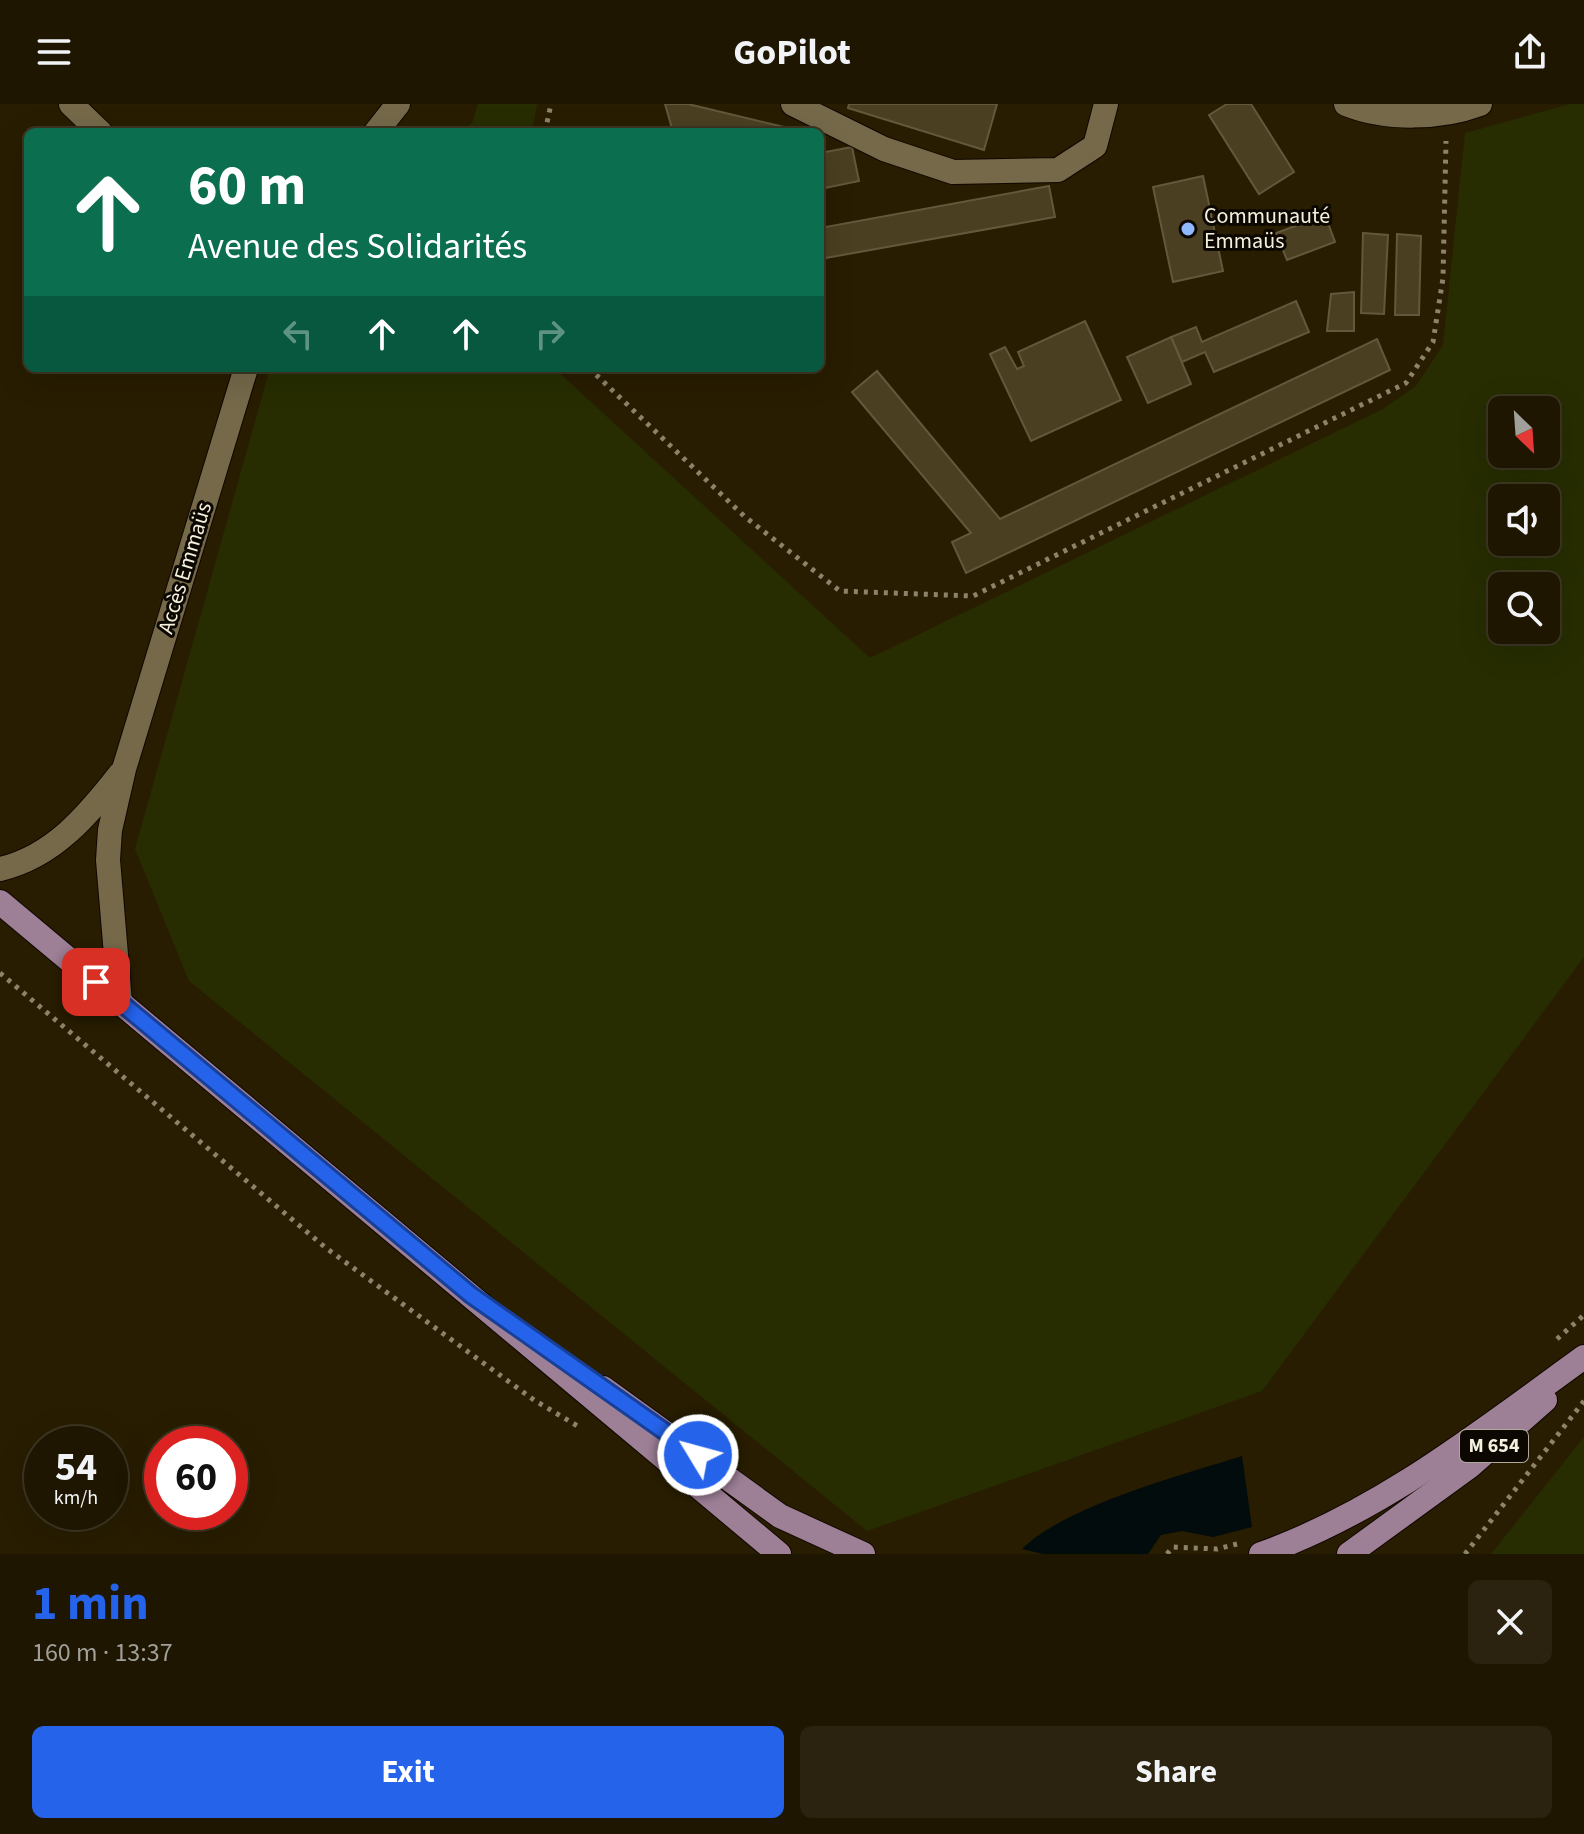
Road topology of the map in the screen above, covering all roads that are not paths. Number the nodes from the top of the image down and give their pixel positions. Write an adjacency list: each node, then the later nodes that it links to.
1 (71, 104): 7 (street)
2 (398, 104): 8 (street)
3 (793, 104): 4 (street)
4 (1106, 104)
5 (1346, 104): 6 (street)
6 (1480, 104)
7 (96, 128)
8 (379, 128)
9 (245, 372): 10 (street, Accès Emmaüs)
10 (124, 769): 11 (street); 13 (street, Accès Emmaüs)
11 (0, 869)
12 (0, 902): 13 (main road)
13 (120, 1002): 14 (main road)
14 (471, 1295): 17 (main road); 18 (main road)
15 (1584, 1357): 16 (main road, M 654); 19 (main road)
16 (1394, 1521): 20 (main road, M 654); 21 (main road, M 654)
17 (779, 1554)
18 (863, 1554)
19 (1261, 1554)
20 (1329, 1554)
21 (1349, 1554)

